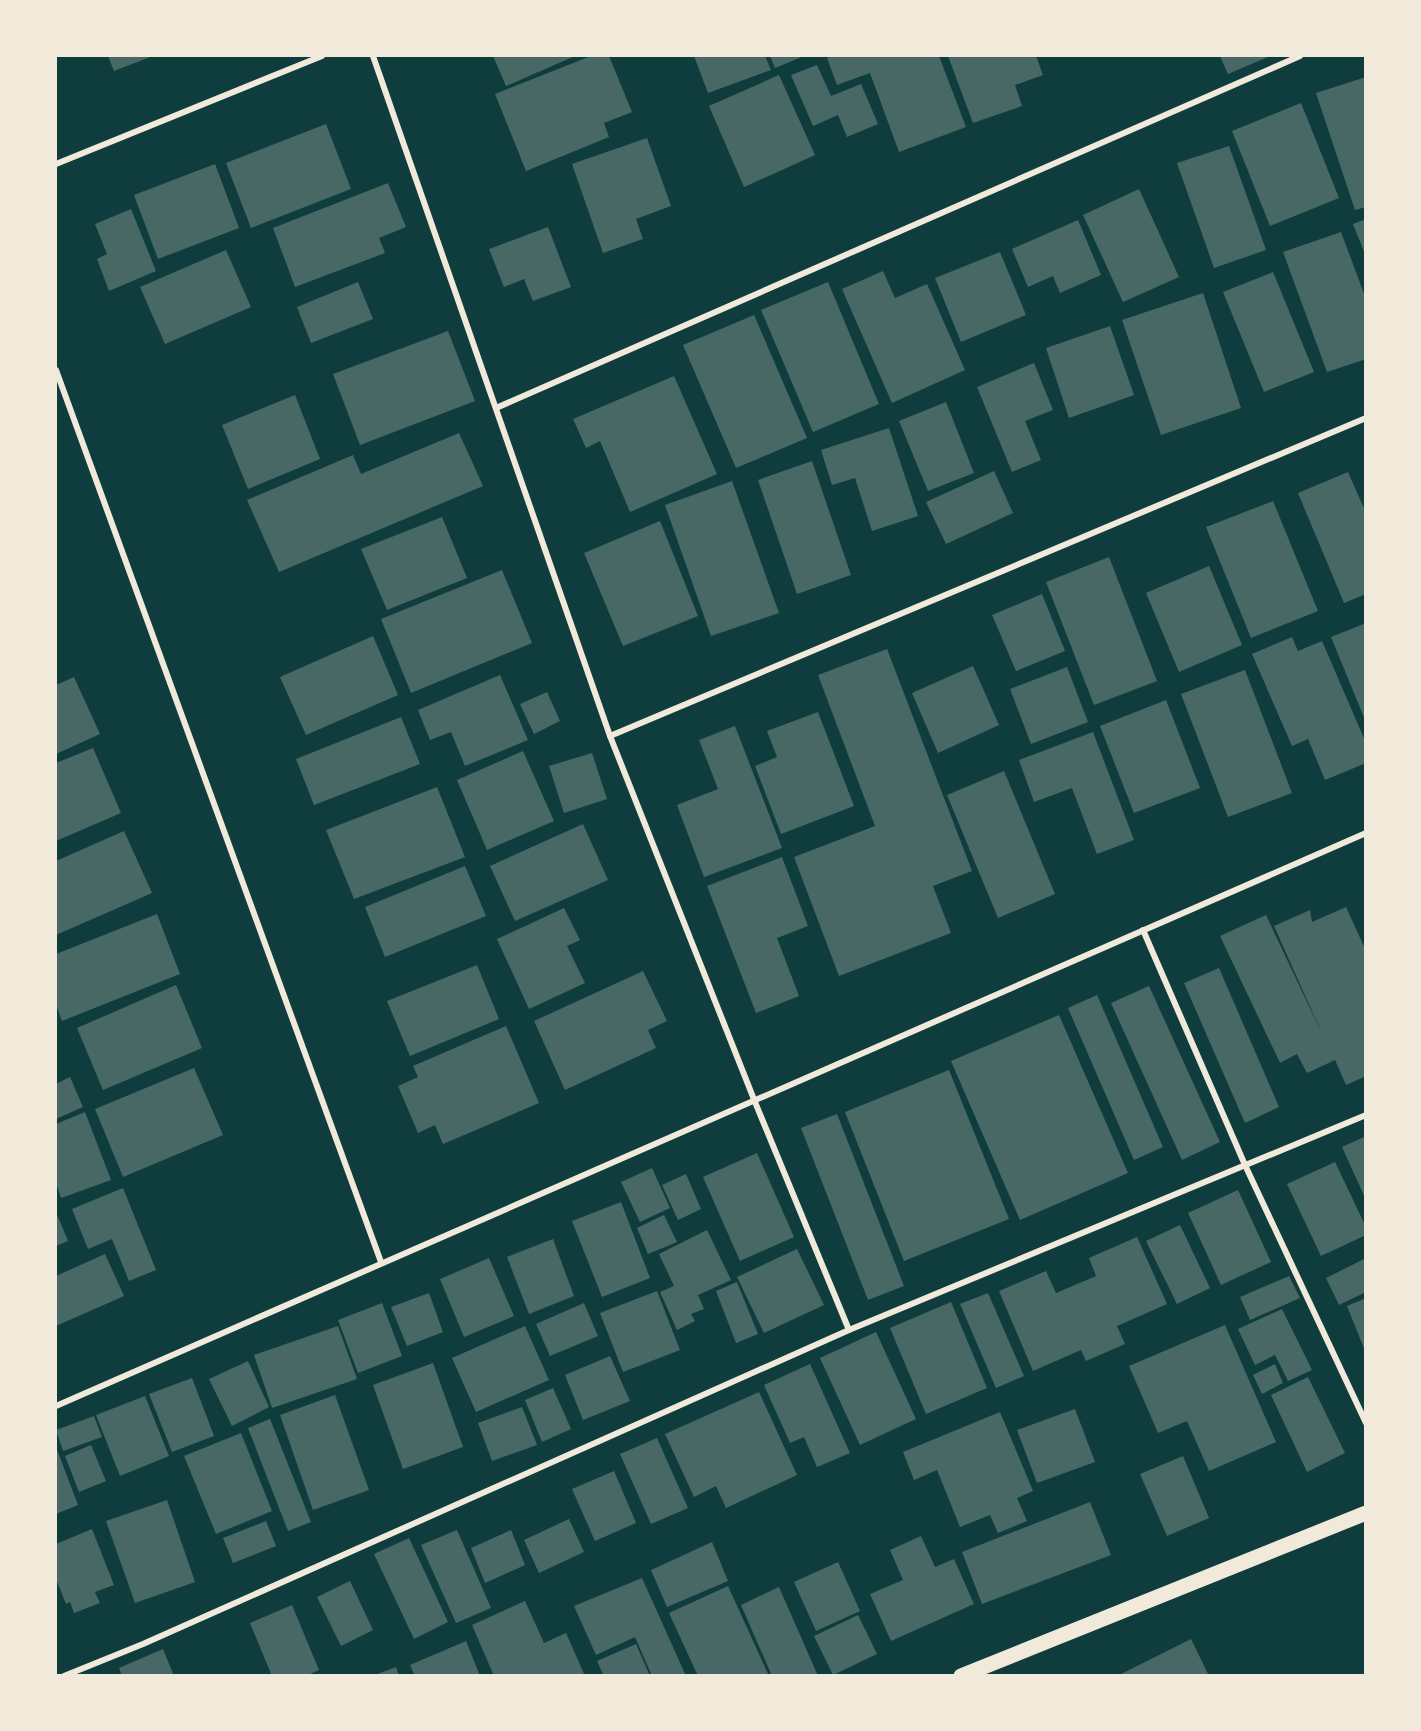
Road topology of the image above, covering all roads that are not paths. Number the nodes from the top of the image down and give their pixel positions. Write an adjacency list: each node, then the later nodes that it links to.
1 (322, 56): 4 (street)
2 (373, 56): 6 (street)
3 (1300, 56): 6 (street)
4 (56, 164)
5 (56, 370): 14 (street)
6 (496, 408): 8 (street)
7 (1365, 417): 8 (street)
8 (610, 736): 11 (street)
9 (1365, 833): 10 (street)
10 (1143, 930): 11 (street); 13 (street)
11 (754, 1101): 14 (street); 15 (street)
12 (1365, 1115): 13 (street)
13 (1245, 1165): 15 (street); 17 (street)
14 (381, 1262): 16 (street)
15 (849, 1330): 19 (street)
16 (56, 1406)
17 (1365, 1423)
18 (1365, 1513): 20 (main road)
19 (64, 1676)
20 (961, 1676)

